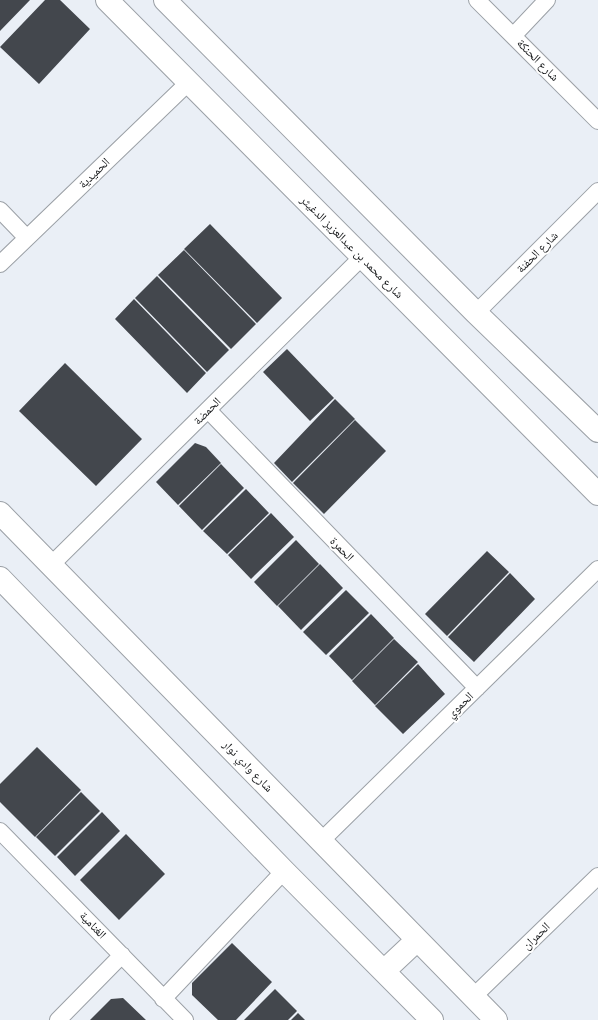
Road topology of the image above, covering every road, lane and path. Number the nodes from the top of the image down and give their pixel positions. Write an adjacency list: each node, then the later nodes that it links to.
1 (107, 0): 6 (street, شارع محمد بن عبدالعزيز الدغيثر)
2 (165, 0): 13 (street)
3 (477, 0): 5 (street, شارع الحنكة)
4 (548, 0): 5 (street)
5 (513, 36): 7 (street, شارع الحنكة)
6 (189, 82): 10 (street, الحميدية); 11 (street, شارع محمد بن عبدالعزيز الدغيثر)
7 (598, 121)
8 (598, 191): 13 (street, شارع الحفنة)
9 (0, 210): 10 (street)
10 (27, 238): 12 (street, الحميدية)
11 (362, 257): 14 (street, الحمضة); 16 (street, شارع محمد بن عبدالعزيز الدغيثر)
12 (0, 264)
13 (476, 313): 15 (street)
14 (208, 410): 18 (street, الحمضة); 21 (street, الحمرة)
15 (598, 431)
16 (598, 494)
17 (0, 513): 18 (street, شارع وادي نوار)
18 (51, 565): 23 (street, شارع وادي نوار)
19 (598, 569): 21 (street, الحموي)
20 (0, 578): 24 (street)
21 (477, 688): 23 (street, الحموي)
22 (0, 831): 27 (street, الغنامية)
23 (321, 841): 26 (street, شارع وادي نوار)
24 (284, 871): 28 (street); 30 (street)
25 (598, 876): 29 (street, الحمران)
26 (417, 940): 28 (street); 29 (street, شارع وادي نوار)
27 (122, 955): 30 (street, الغنامية); 31 (street)
28 (384, 971): 33 (street)
29 (473, 997): 34 (street, شارع وادي نوار)
30 (163, 999): 32 (street, الغنامية)
31 (58, 1020)
32 (185, 1020)
33 (432, 1020)
34 (496, 1020)

